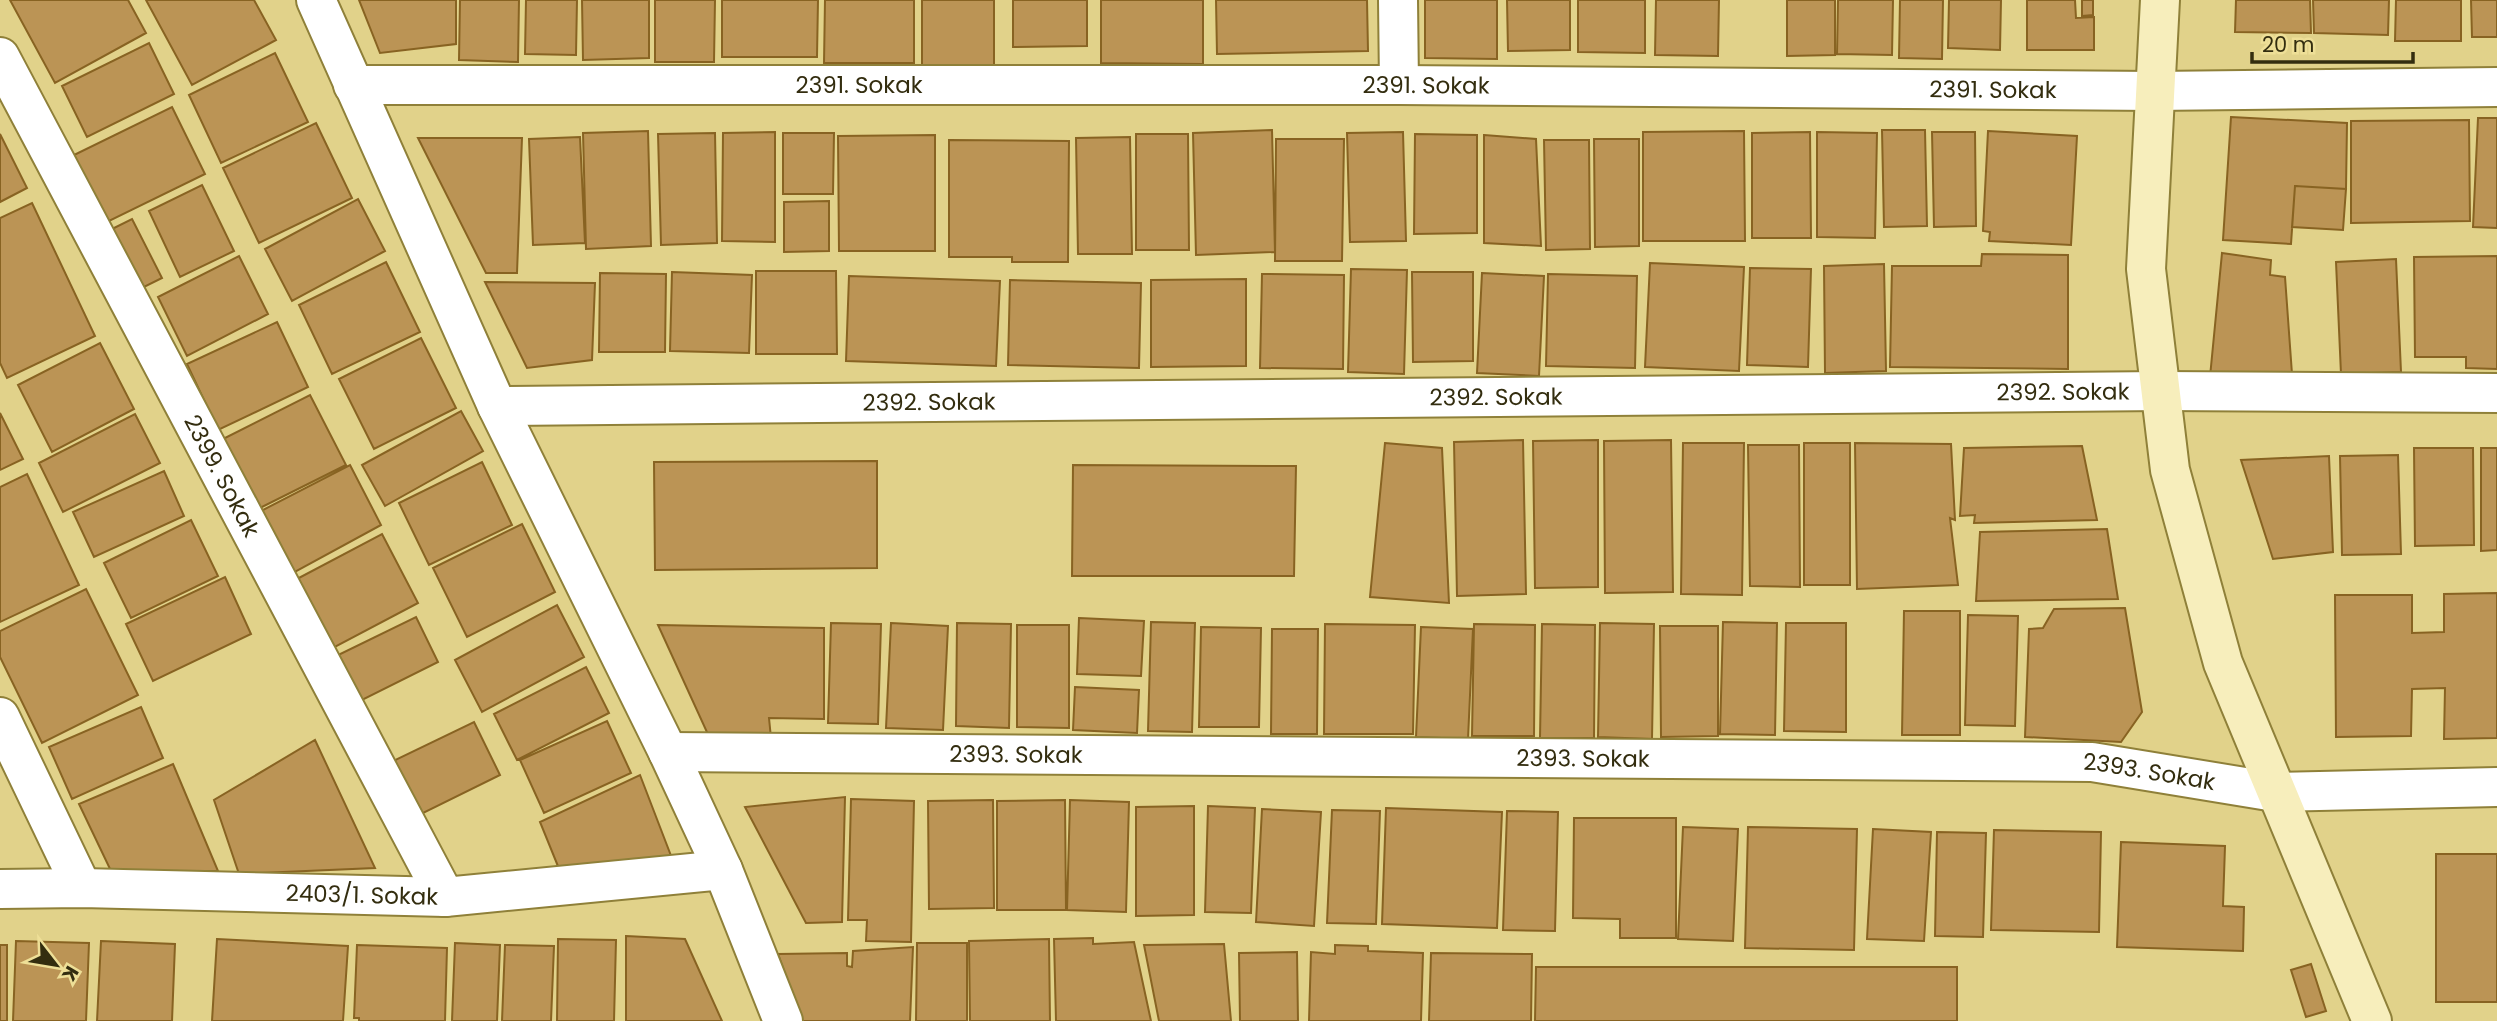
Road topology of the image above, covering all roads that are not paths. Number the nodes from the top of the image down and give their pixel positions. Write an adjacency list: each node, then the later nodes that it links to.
1 (316, 0): 5 (street)
2 (1398, 0): 6 (street)
3 (2160, 0): 8 (main road)
4 (0, 57): 19 (street, 2399. Sokak)
5 (354, 85): 6 (street, 2391. Sokak); 11 (street)
6 (1399, 85): 8 (street, 2391. Sokak)
7 (2497, 87): 8 (street, 2391. Sokak)
8 (2154, 92): 9 (main road)
9 (2161, 391): 10 (street, 2392. Sokak); 11 (street, 2392. Sokak); 15 (main road)
10 (2497, 393)
11 (497, 406): 13 (street)
12 (0, 717): 17 (street)
13 (668, 752): 15 (street, 2393. Sokak); 16 (street)
14 (2497, 787): 15 (street, 2393. Sokak)
15 (2276, 792): 21 (main road)
16 (723, 870): 19 (street, 2403/1. Sokak); 20 (street)
17 (82, 888): 18 (street, 2403/1. Sokak); 19 (street, 2403/1. Sokak)
18 (0, 889)
19 (444, 897)
20 (782, 1021)
21 (2372, 1021)

